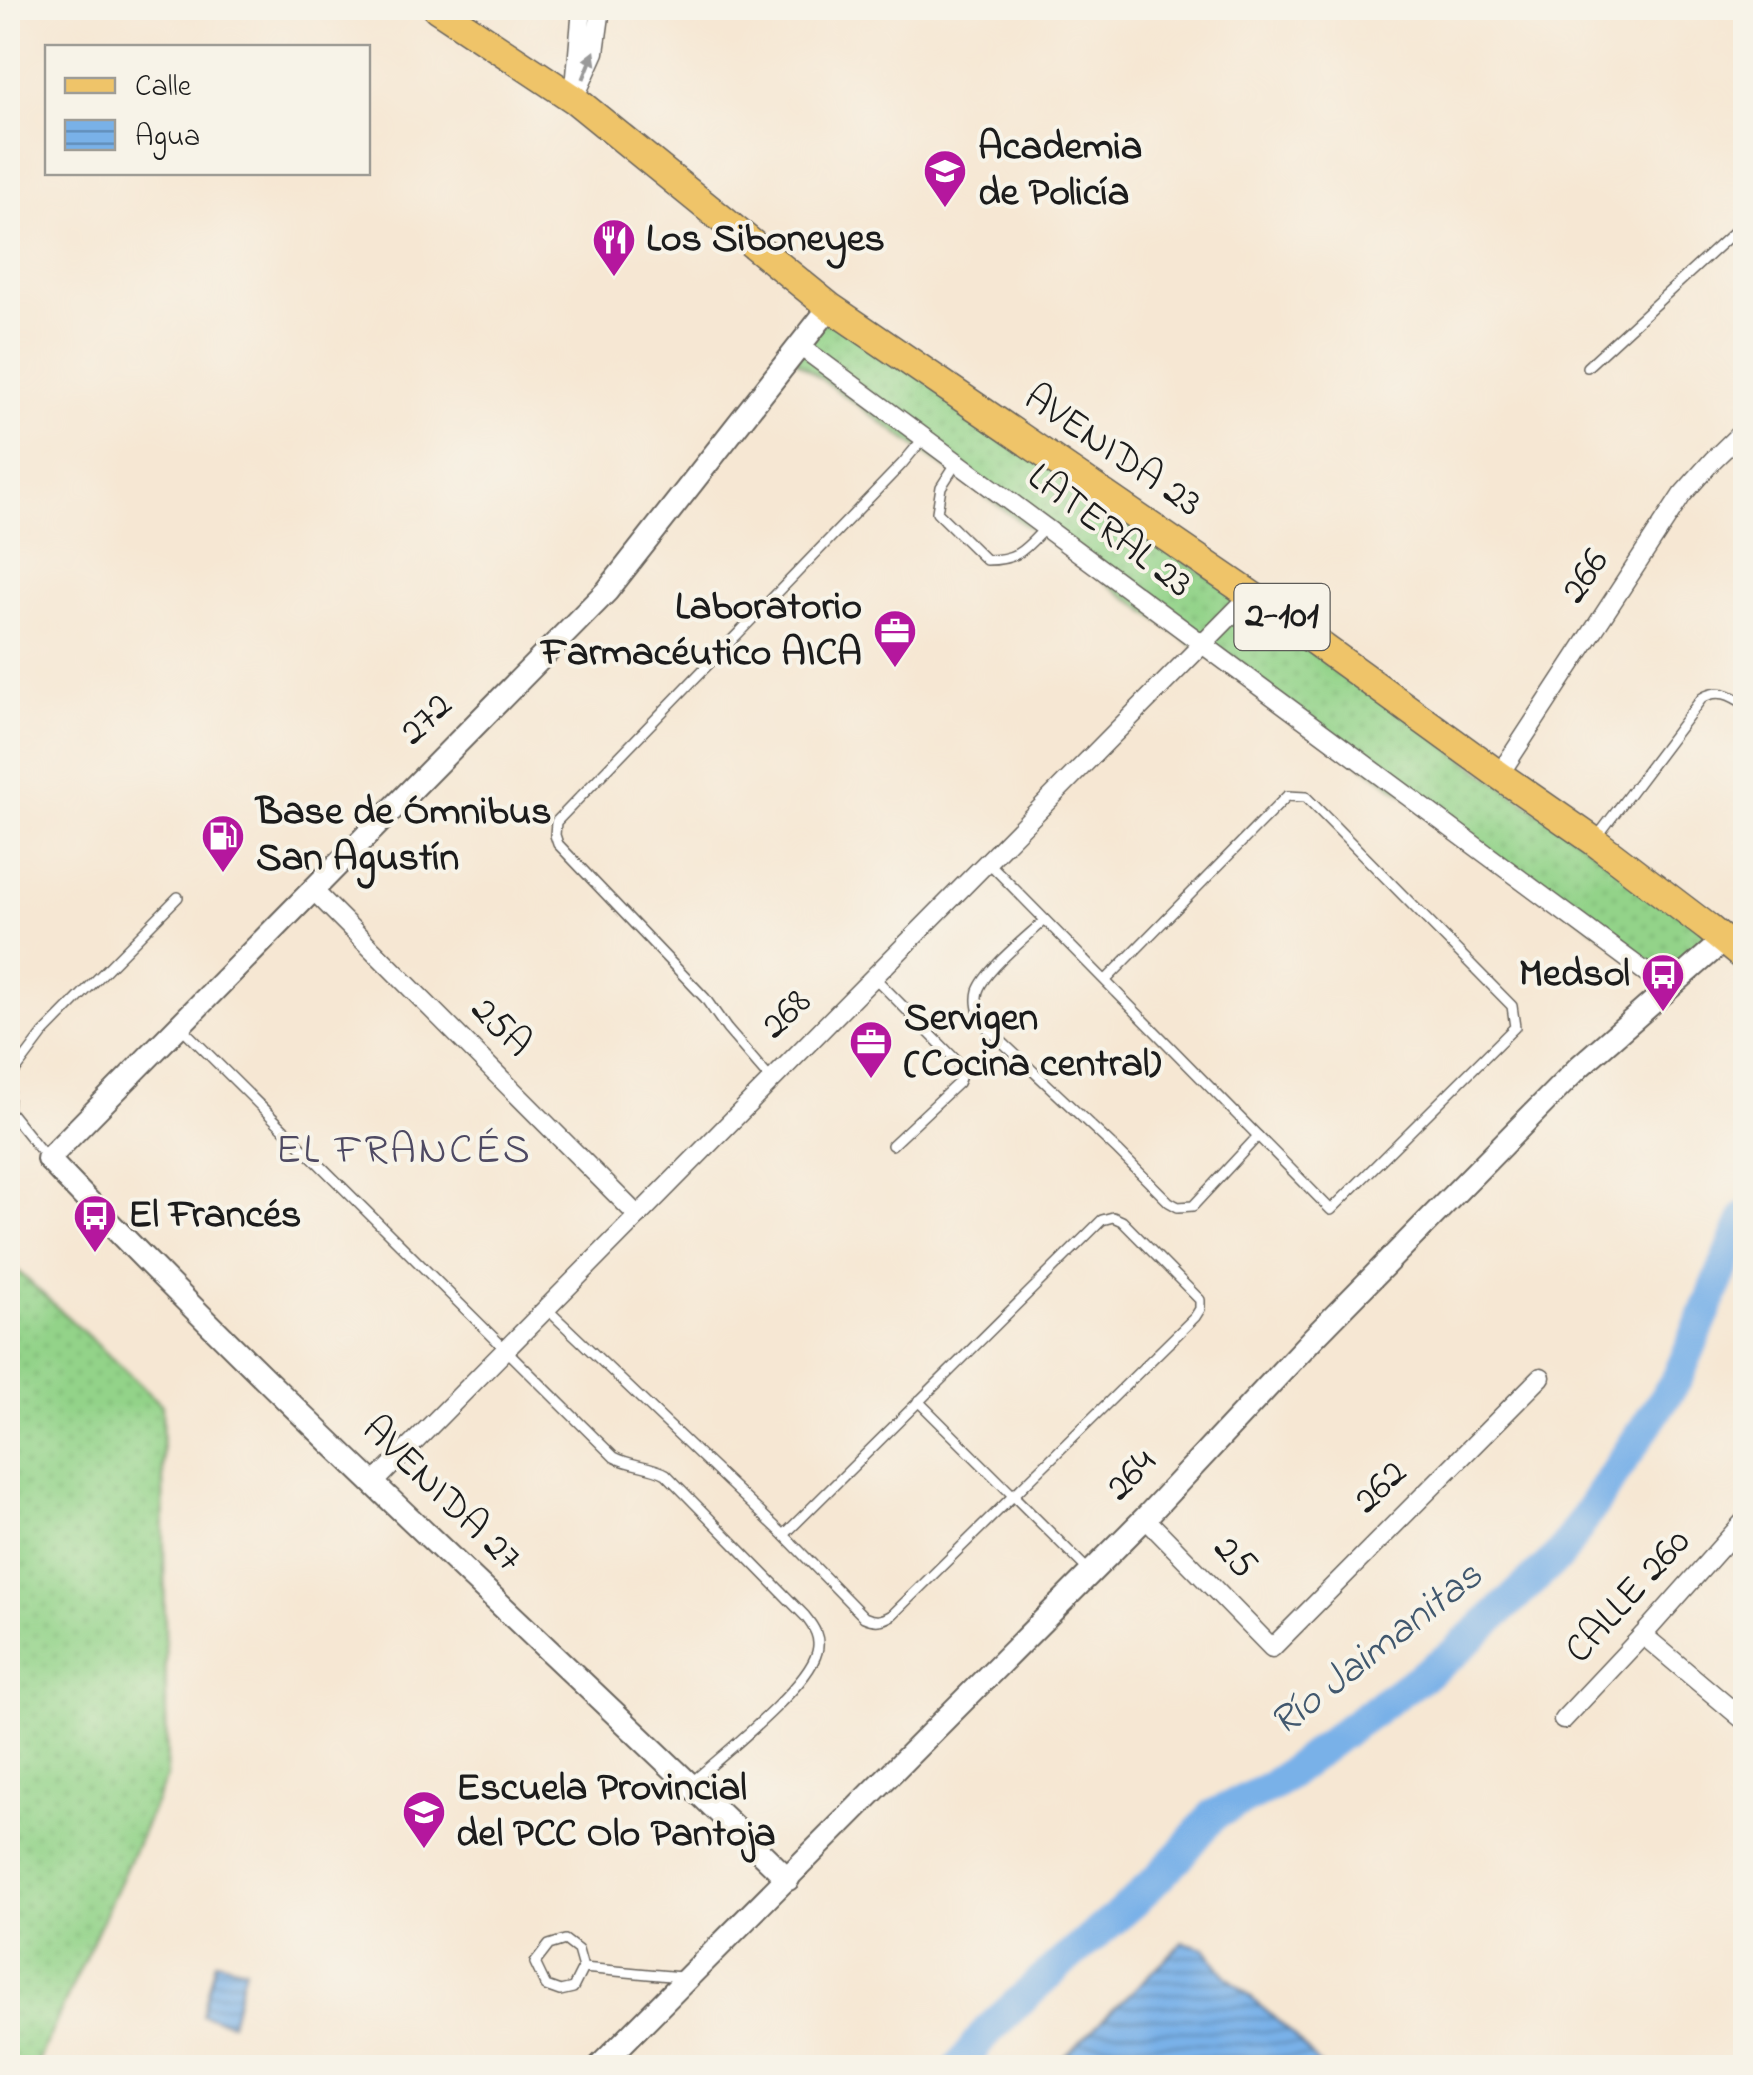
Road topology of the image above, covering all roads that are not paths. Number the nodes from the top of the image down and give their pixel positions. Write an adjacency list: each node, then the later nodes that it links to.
1 (437, 8): 4 (main road, AVENIDA 23 / 2-101)
2 (582, 8): 4 (street)
3 (601, 8): 4 (street, one-way to 3)
4 (574, 99): 6 (main road, AVENIDA 23 / 2-101)
5 (1746, 221): 8 (lane)
6 (830, 307): 7 (street, 272); 13 (main road, AVENIDA 23 / 2-101)
7 (800, 346): 10 (street, LATERAL 23); 19 (street, 272)
8 (1587, 367)
9 (1746, 428): 16 (street, 266)
10 (924, 438): 11 (street, LATERAL 23); 28 (lane)
11 (957, 462): 12 (street, LATERAL 23); 12 (lane)
12 (1046, 528): 14 (street, LATERAL 23)
13 (1251, 595): 14 (street, 268); 16 (main road, AVENIDA 23 / 2-101)
14 (1202, 644): 18 (street, 268); 26 (street, LATERAL 23)
15 (1746, 705): 17 (lane)
16 (1499, 775): 17 (main road, AVENIDA 23 / 2-101)
17 (1594, 842): 22 (main road, AVENIDA 23 / 2-101)
18 (988, 862): 21 (lane); 24 (street, 268)
19 (313, 890): 27 (street, 272); 32 (street, 25A)
20 (178, 897): 31 (lane)
21 (1046, 920): 25 (lane); 29 (lane)
22 (1724, 940): 23 (main road, AVENIDA 23 / 2-101); 26 (street, 264)
23 (1746, 959)
24 (874, 977): 28 (street, 268); 30 (lane)
25 (1106, 980): 29 (lane); 29 (lane)
26 (1667, 988): 39 (street, 264)
27 (179, 1025): 31 (street, 272); 34 (lane)
28 (772, 1081): 32 (street, 268)
29 (1258, 1136)
30 (892, 1145)
31 (48, 1159): 37 (street, AVENIDA 27)
32 (638, 1216): 33 (street, 268)
33 (547, 1308): 34 (street, 268); 41 (lane)
34 (507, 1349): 37 (street, 268); 47 (lane)
35 (1541, 1378): 44 (street, 262)
36 (918, 1401): 38 (lane); 38 (lane); 41 (lane)
37 (374, 1484): 47 (street, AVENIDA 27)
38 (1013, 1495): 41 (lane); 42 (lane)
39 (1146, 1518): 42 (street, 264); 44 (street, 25)
40 (1746, 1519): 43 (street, CALLE 260)
41 (784, 1535)
42 (1091, 1573): 48 (street, 264)
43 (1643, 1635): 45 (street, CALLE 260); 46 (street)
44 (1272, 1648)
45 (1563, 1720)
46 (1746, 1722)
47 (690, 1784): 48 (street, AVENIDA 27)
48 (788, 1879): 50 (street, 264)
49 (583, 1968): 49 (lane); 50 (lane)
50 (688, 1978): 51 (street, 264)
51 (598, 2068)

